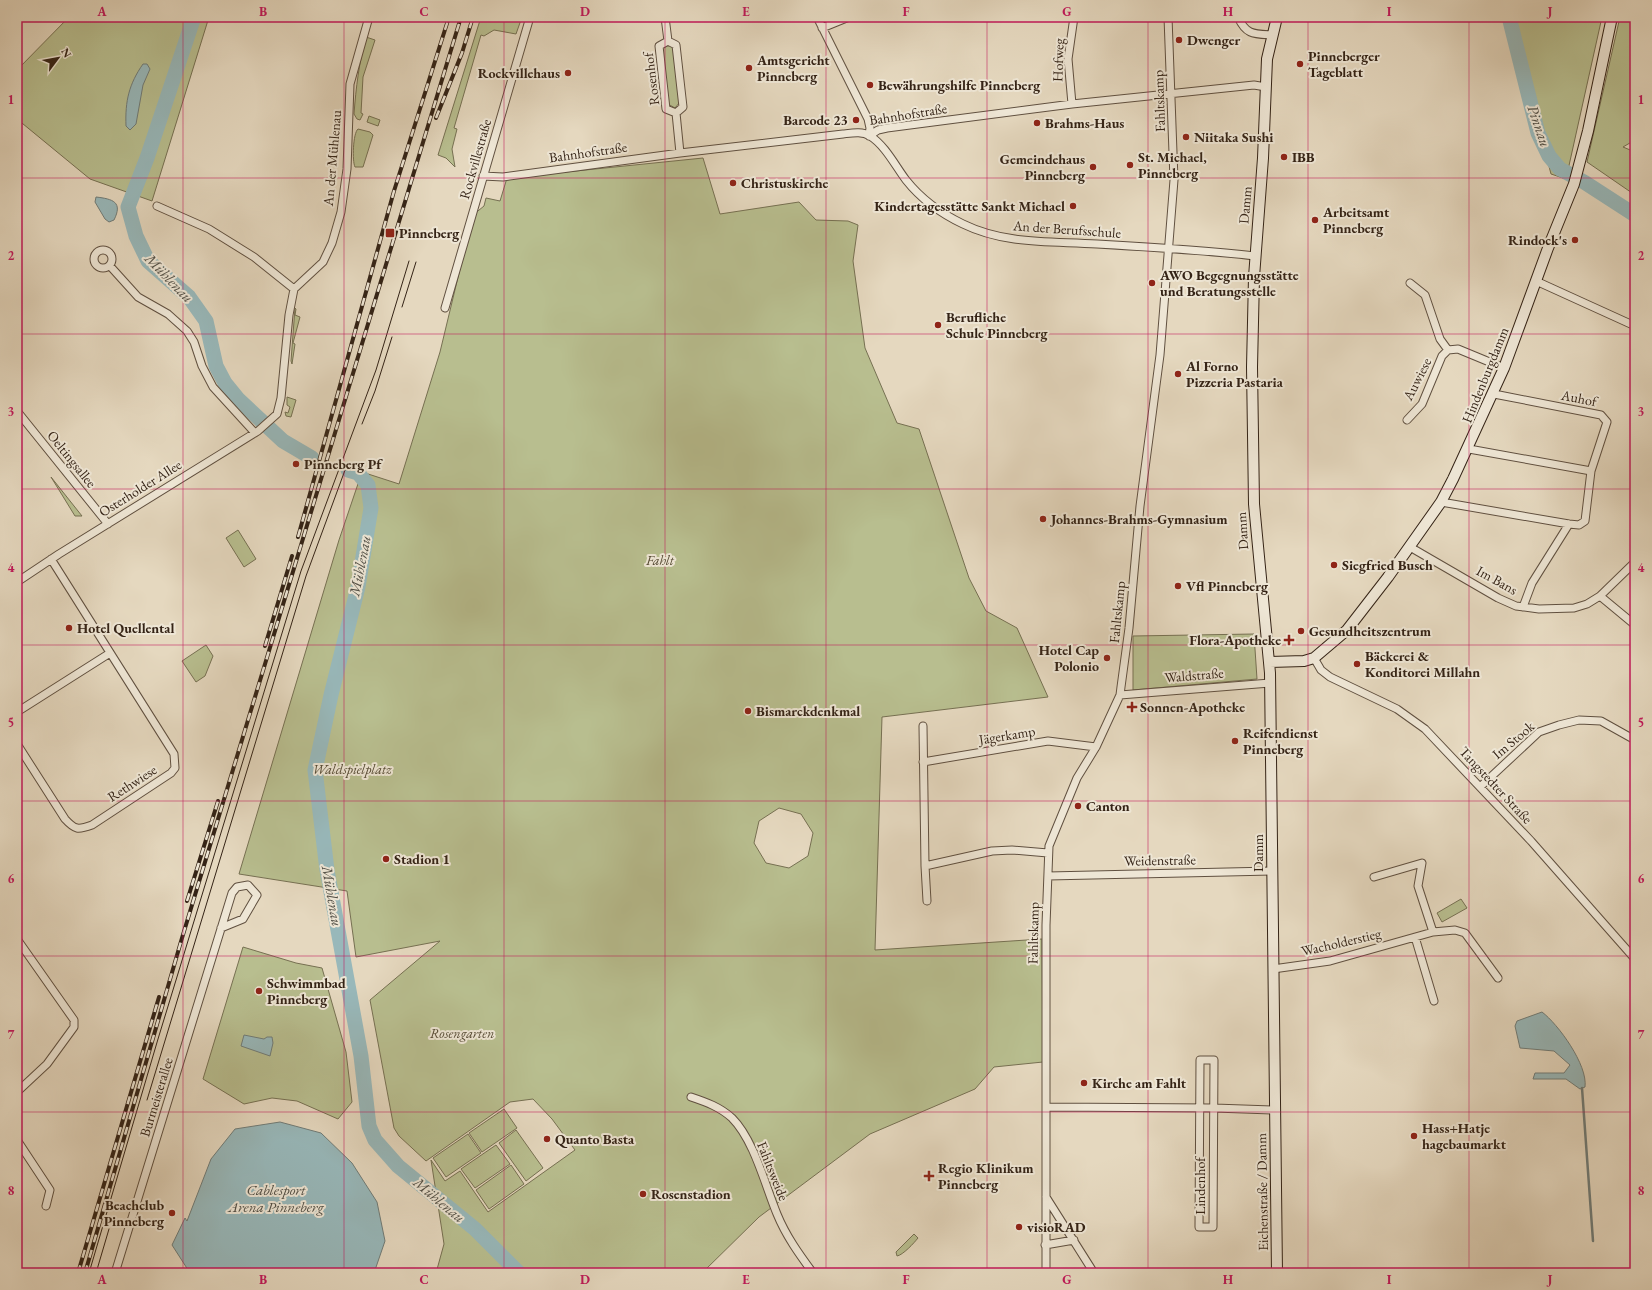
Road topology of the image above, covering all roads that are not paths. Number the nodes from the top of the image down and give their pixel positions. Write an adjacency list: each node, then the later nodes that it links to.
1 (369, 17): 27 (street, An der Mühlenau)
2 (530, 17): 20 (street, Rockvillestraße)
3 (665, 17): 13 (street, Rosenhof)
4 (817, 17): 11 (street)
5 (849, 17): 11 (street)
6 (1074, 17): 16 (street, Hofweg)
7 (1168, 17): 15 (street, Fahltskamp)
8 (1238, 17): 12 (street)
9 (1277, 17): 12 (main road, Damm)
10 (1612, 17): 25 (main road, Hindenburgdamm)
11 (822, 28): 18 (street)
12 (1272, 35): 14 (main road, Damm)
13 (668, 41): 17 (street, Rosenhof); 17 (street, Rosenhof)
14 (1266, 87): 15 (street, Bahnhofstraße); 23 (main road, Damm)
15 (1171, 93): 16 (street, Bahnhofstraße); 22 (street, Fahltskamp)
16 (1072, 104): 18 (street, Bahnhofstraße)
17 (676, 113): 19 (street, Rosenhof)
18 (869, 136): 19 (street, Bahnhofstraße); 22 (street, An der Berufsschule)
19 (680, 153): 20 (street, Bahnhofstraße)
20 (483, 176): 28 (street, Rockvillestraße)
21 (157, 206): 27 (street)
22 (1168, 249): 23 (street, An der Berufsschule); 52 (street, Fahltskamp)
23 (1255, 256): 50 (main road, Damm)
24 (110, 266): 35 (street)
25 (1536, 281): 29 (street); 31 (main road, Hindenburgdamm)
26 (1410, 283): 30 (street, Auwiese)
27 (294, 288): 35 (street, Osterholder Allee)
28 (445, 308)
29 (1635, 326)
30 (1448, 350): 31 (street, Auwiese); 34 (street, Auwiese)
31 (1504, 368): 32 (main road, Hindenburgdamm)
32 (1494, 394): 36 (main road, Hindenburgdamm); 37 (street, Auhof)
33 (17, 411): 39 (street, Oeltingsallee)
34 (1407, 420)
35 (256, 432): 39 (street, Osterholder Allee)
36 (1469, 449): 37 (street); 38 (main road, Hindenburgdamm)
37 (1591, 471): 40 (street, Auhof)
38 (1441, 502): 40 (street, Auhof); 41 (main road, Hindenburgdamm)
39 (108, 524): 42 (street, Osterholder Allee)
40 (1569, 524): 46 (street)
41 (1410, 547): 46 (street, Im Bans); 49 (main road, Hindenburgdamm)
42 (51, 559): 44 (street, Osterholder Allee); 48 (street, Rethwiese)
43 (1635, 562): 45 (street, Im Bans)
44 (17, 582)
45 (1600, 596): 46 (street, Im Bans); 47 (street)
46 (1523, 607)
47 (1635, 625)
48 (110, 653): 53 (street); 56 (street, Rethwiese)
49 (1314, 658): 50 (main road); 59 (street, Tangstedter Straße)
50 (1269, 662): 51 (main road, Damm)
51 (1270, 683): 52 (street, Waldstraße); 62 (main road, Damm)
52 (1120, 695): 57 (street, Fahltskamp)
53 (17, 712)
54 (923, 726): 58 (street)
55 (1635, 740): 59 (street, Im Stook)
56 (17, 744)
57 (1096, 747): 58 (street, Jägerkamp); 60 (street, Fahltskamp)
58 (924, 762): 61 (street)
59 (1480, 787): 70 (street, Tangstedter Straße)
60 (1048, 853): 61 (street); 63 (street, Fahltskamp)
61 (925, 866): 65 (street)
62 (1272, 871): 63 (street, Weidenstraße); 71 (main road, Damm)
63 (1048, 876): 77 (street, Fahltskamp)
64 (1374, 877): 67 (street)
65 (927, 901)
66 (221, 928): 66 (street, Burmeisterallee); 86 (street, Burmeisterallee)
67 (1433, 932): 68 (street, Wacholderstieg); 72 (street, Wacholderstieg)
68 (1415, 937): 71 (street, Wacholderstieg); 73 (street)
69 (17, 939): 75 (street)
70 (1635, 959)
71 (1273, 969): 74 (main road, Damm)
72 (1498, 978)
73 (1434, 1001)
74 (1274, 1067): 80 (main road, Eichenstraße / Damm)
75 (17, 1092)
76 (691, 1097): 87 (street, Fahltsweide)
77 (1046, 1107): 78 (street); 82 (street, Fahltskamp)
78 (1200, 1108): 79 (street); 79 (street, Lindenhof); 79 (street, Lindenhof)
79 (1214, 1108): 80 (street)
80 (1275, 1110): 90 (main road, Eichenstraße / Damm)
81 (17, 1140): 83 (street)
82 (1046, 1196): 84 (street); 85 (street, Fahltskamp)
83 (46, 1206)
84 (1074, 1240): 85 (street); 89 (street)
85 (1045, 1244): 88 (street, Fahltskamp)
86 (115, 1273)
87 (813, 1273)
88 (1046, 1273)
89 (1094, 1273)
90 (1277, 1273)

